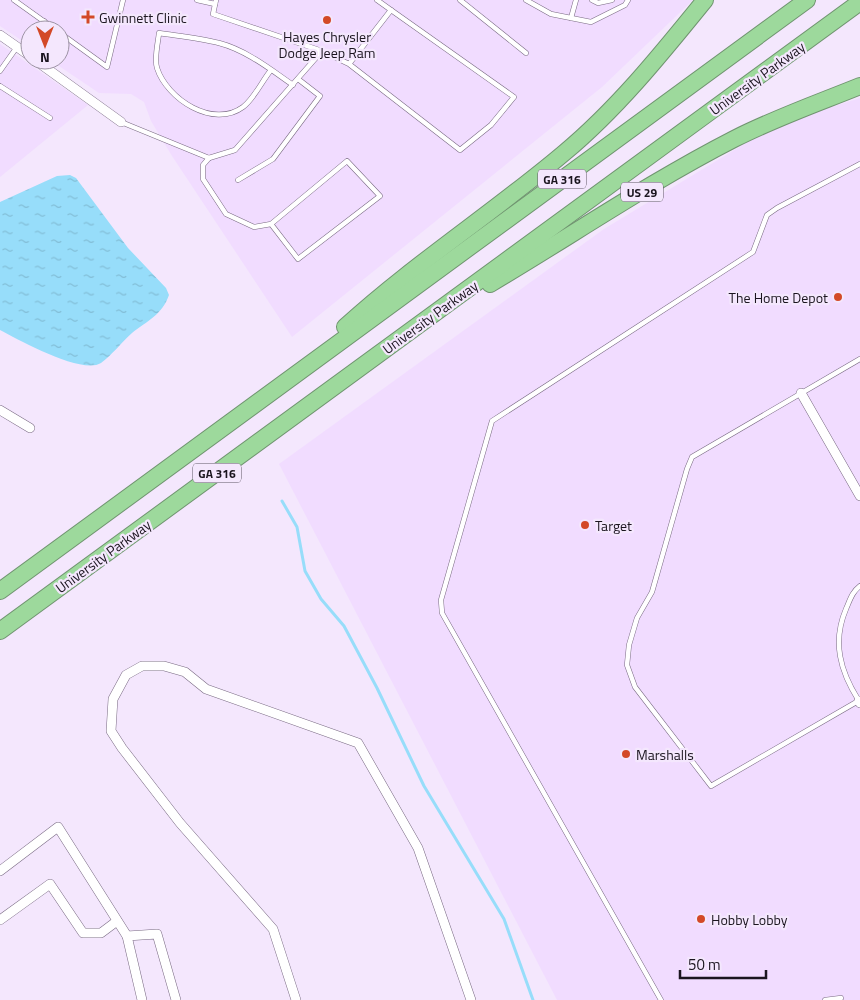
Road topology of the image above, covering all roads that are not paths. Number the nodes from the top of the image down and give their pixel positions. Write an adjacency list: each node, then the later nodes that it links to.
1 (14, 0): 17 (lane)
2 (123, 0): 19 (lane)
3 (197, 0): 13 (lane)
4 (377, 0): 15 (lane)
5 (460, 0): 23 (lane)
6 (526, 0): 16 (lane)
7 (576, 0): 16 (lane)
8 (592, 0): 9 (lane)
9 (611, 0)
10 (628, 0): 16 (lane)
11 (705, 0): 39 (highway)
12 (807, 0): 39 (highway, GA 316)
13 (215, 2): 22 (lane)
14 (860, 2): 38 (highway, University Parkway / GA 316)
15 (391, 10): 24 (lane); 24 (lane)
16 (571, 18)
17 (41, 20)
18 (0, 34): 20 (street)
19 (70, 40)
20 (17, 47): 21 (street); 27 (lane)
21 (20, 49)
22 (322, 51): 24 (lane); 28 (lane)
23 (526, 53)
24 (349, 64)
25 (49, 70): 33 (street)
26 (271, 70): 26 (lane); 29 (lane)
27 (0, 71)
28 (298, 79): 29 (lane); 36 (lane)
29 (293, 85): 34 (lane)
30 (0, 86): 32 (lane)
31 (860, 86): 38 (highway, US 29)
32 (50, 118)
33 (121, 122): 34 (lane)
34 (210, 158): 37 (lane)
35 (860, 164): 58 (lane)
36 (238, 180)
37 (272, 224): 37 (lane)
38 (433, 315): 47 (highway, University Parkway / GA 316)
39 (317, 359): 46 (highway, GA 316)
40 (860, 359): 41 (lane)
41 (801, 393): 44 (street); 48 (lane)
42 (1, 412): 43 (street)
43 (30, 428)
44 (860, 496)
45 (860, 586): 48 (lane)
46 (0, 591)
47 (0, 632)
48 (860, 701)
49 (0, 871): 51 (street)
50 (0, 920): 51 (street)
51 (117, 921): 52 (street)
52 (127, 936): 54 (street); 55 (street)
53 (841, 998): 59 (lane)
54 (142, 1000)
55 (176, 1000)
56 (296, 1000): 57 (street)
57 (471, 1000)
58 (661, 1000)
59 (825, 1000)

